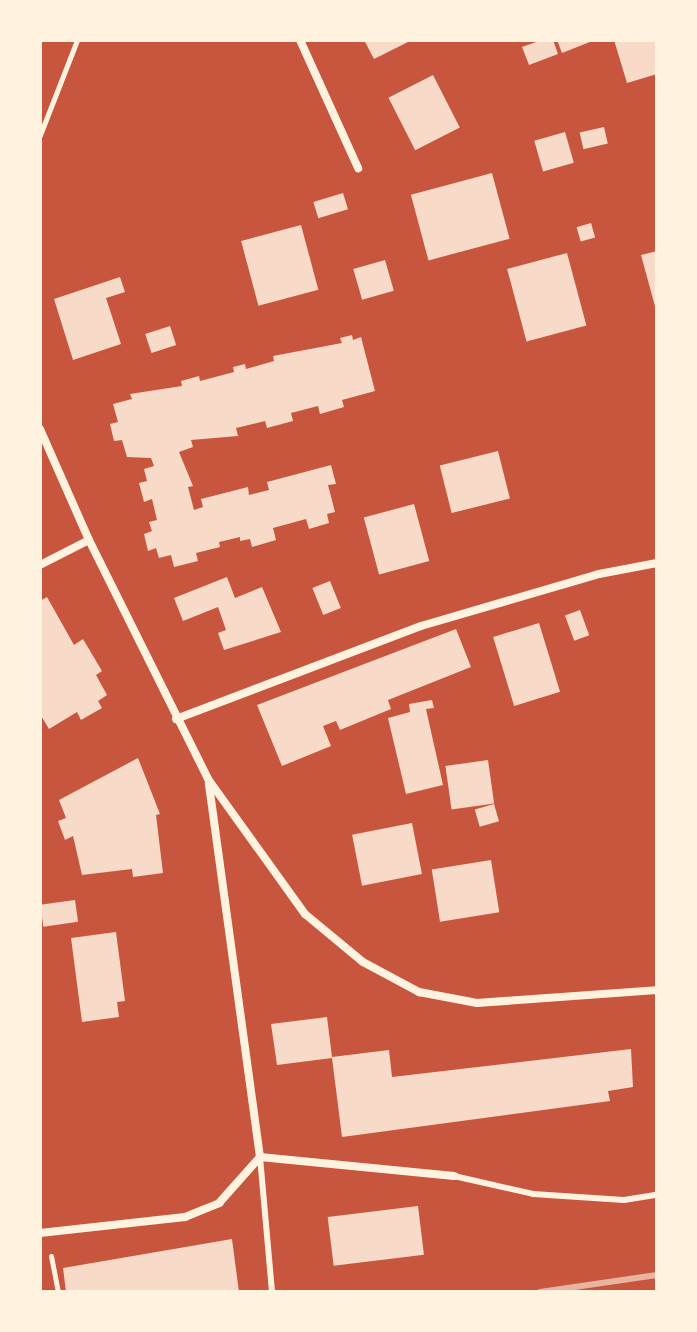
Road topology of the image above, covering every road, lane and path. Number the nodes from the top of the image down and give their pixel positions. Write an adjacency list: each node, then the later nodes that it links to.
1 (77, 40): 3 (path)
2 (300, 40): 4 (street)
3 (40, 135)
4 (358, 168)
5 (40, 429): 6 (street)
6 (89, 540): 8 (street); 9 (street)
7 (657, 563): 9 (street)
8 (40, 565)
9 (176, 719): 10 (street)
10 (208, 779): 11 (street); 12 (street)
11 (657, 990)
12 (260, 1157): 13 (street); 15 (street); 18 (lane)
13 (454, 1176): 14 (lane)
14 (657, 1195)
15 (40, 1233)
16 (54, 1263): 17 (path)
17 (58, 1292)
18 (272, 1292)

